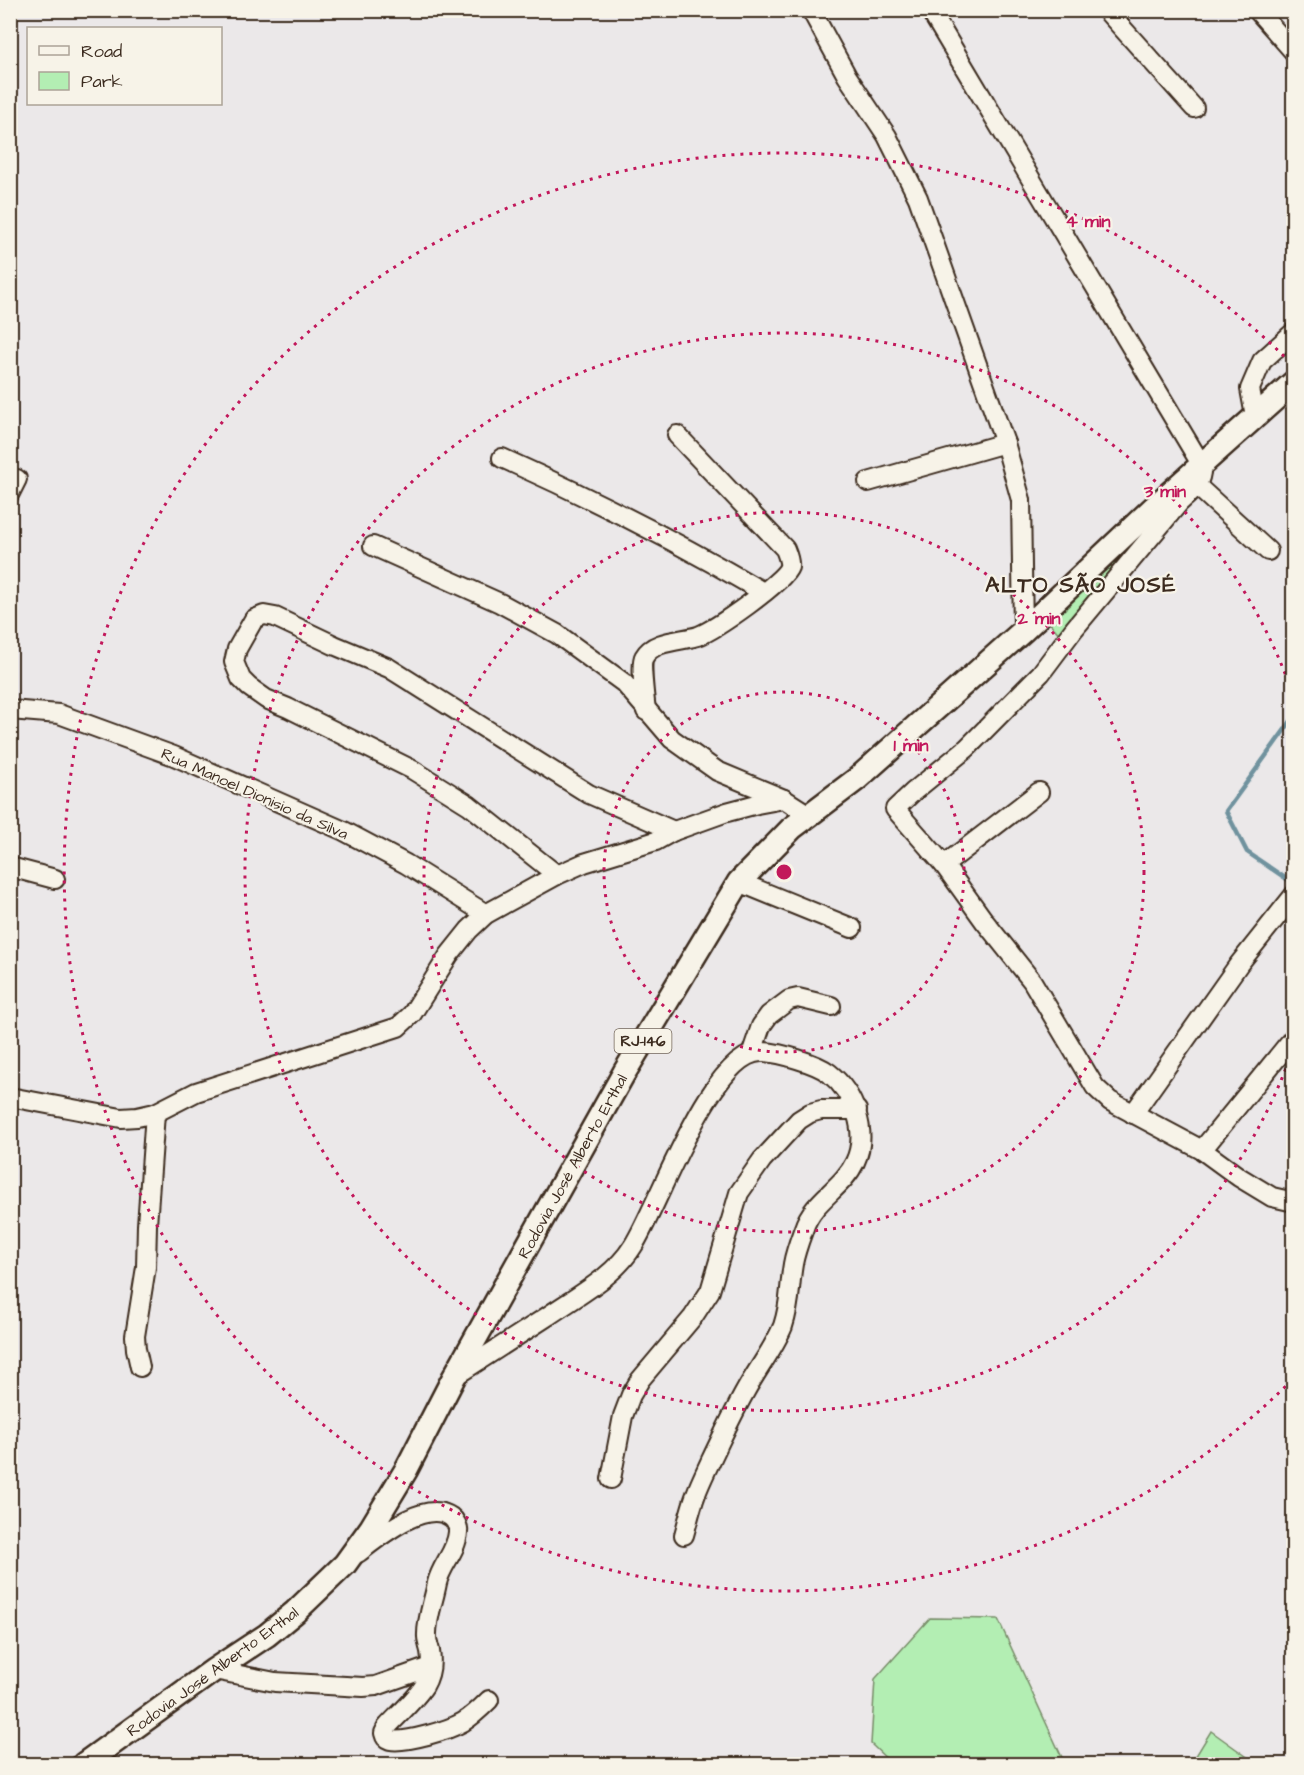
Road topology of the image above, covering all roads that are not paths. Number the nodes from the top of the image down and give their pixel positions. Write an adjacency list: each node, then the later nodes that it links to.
1 (811, 10): 11 (street)
2 (930, 10): 13 (street)
3 (1106, 10): 6 (street)
4 (1257, 10): 5 (street)
5 (1293, 52)
6 (1194, 108)
7 (1293, 332): 9 (street)
8 (1293, 383): 9 (main road, Rodovia José Alberto Erthal / RJ-146)
9 (1255, 416): 13 (main road, Rodovia José Alberto Erthal / RJ-146)
10 (677, 435): 17 (street)
11 (1005, 443): 14 (street); 18 (street)
12 (502, 458): 17 (street)
13 (1199, 475): 16 (street); 18 (main road, Rodovia José Alberto Erthal / RJ-146); 25 (street)
14 (868, 482)
15 (373, 546): 20 (street)
16 (1268, 551)
17 (763, 592): 20 (street)
18 (1023, 631): 23 (main road, Rodovia José Alberto Erthal / RJ-146)
19 (10, 710): 31 (street, Rua Manoel Dionisio da Silva)
20 (646, 711): 22 (street)
21 (1039, 792): 25 (street)
22 (784, 799): 23 (street); 24 (street)
23 (809, 815): 29 (main road, Rodovia José Alberto Erthal / RJ-146)
24 (674, 831): 27 (street); 27 (street)
25 (944, 865): 39 (street)
26 (10, 867): 28 (street)
27 (557, 875): 31 (street)
28 (55, 879)
29 (739, 882): 32 (street); 43 (main road, Rodovia José Alberto Erthal / RJ-146)
30 (1293, 895): 39 (street)
31 (486, 914): 38 (street)
32 (852, 928)
33 (831, 1006): 35 (street)
34 (1293, 1036): 40 (street)
35 (752, 1052): 37 (street); 43 (street)
36 (10, 1097): 38 (street)
37 (856, 1110): 44 (street); 45 (street)
38 (155, 1113): 42 (street)
39 (1133, 1114): 40 (street)
40 (1202, 1150): 41 (street)
41 (1293, 1202)
42 (140, 1367)
43 (454, 1377): 46 (main road, Rodovia José Alberto Erthal / RJ-146)
44 (611, 1479)
45 (684, 1535)
46 (345, 1564): 47 (street); 48 (main road, Rodovia José Alberto Erthal / RJ-146)
47 (430, 1667): 48 (street); 49 (street)
48 (214, 1670): 50 (main road, Rodovia José Alberto Erthal / RJ-146)
49 (489, 1700)
50 (84, 1764)

